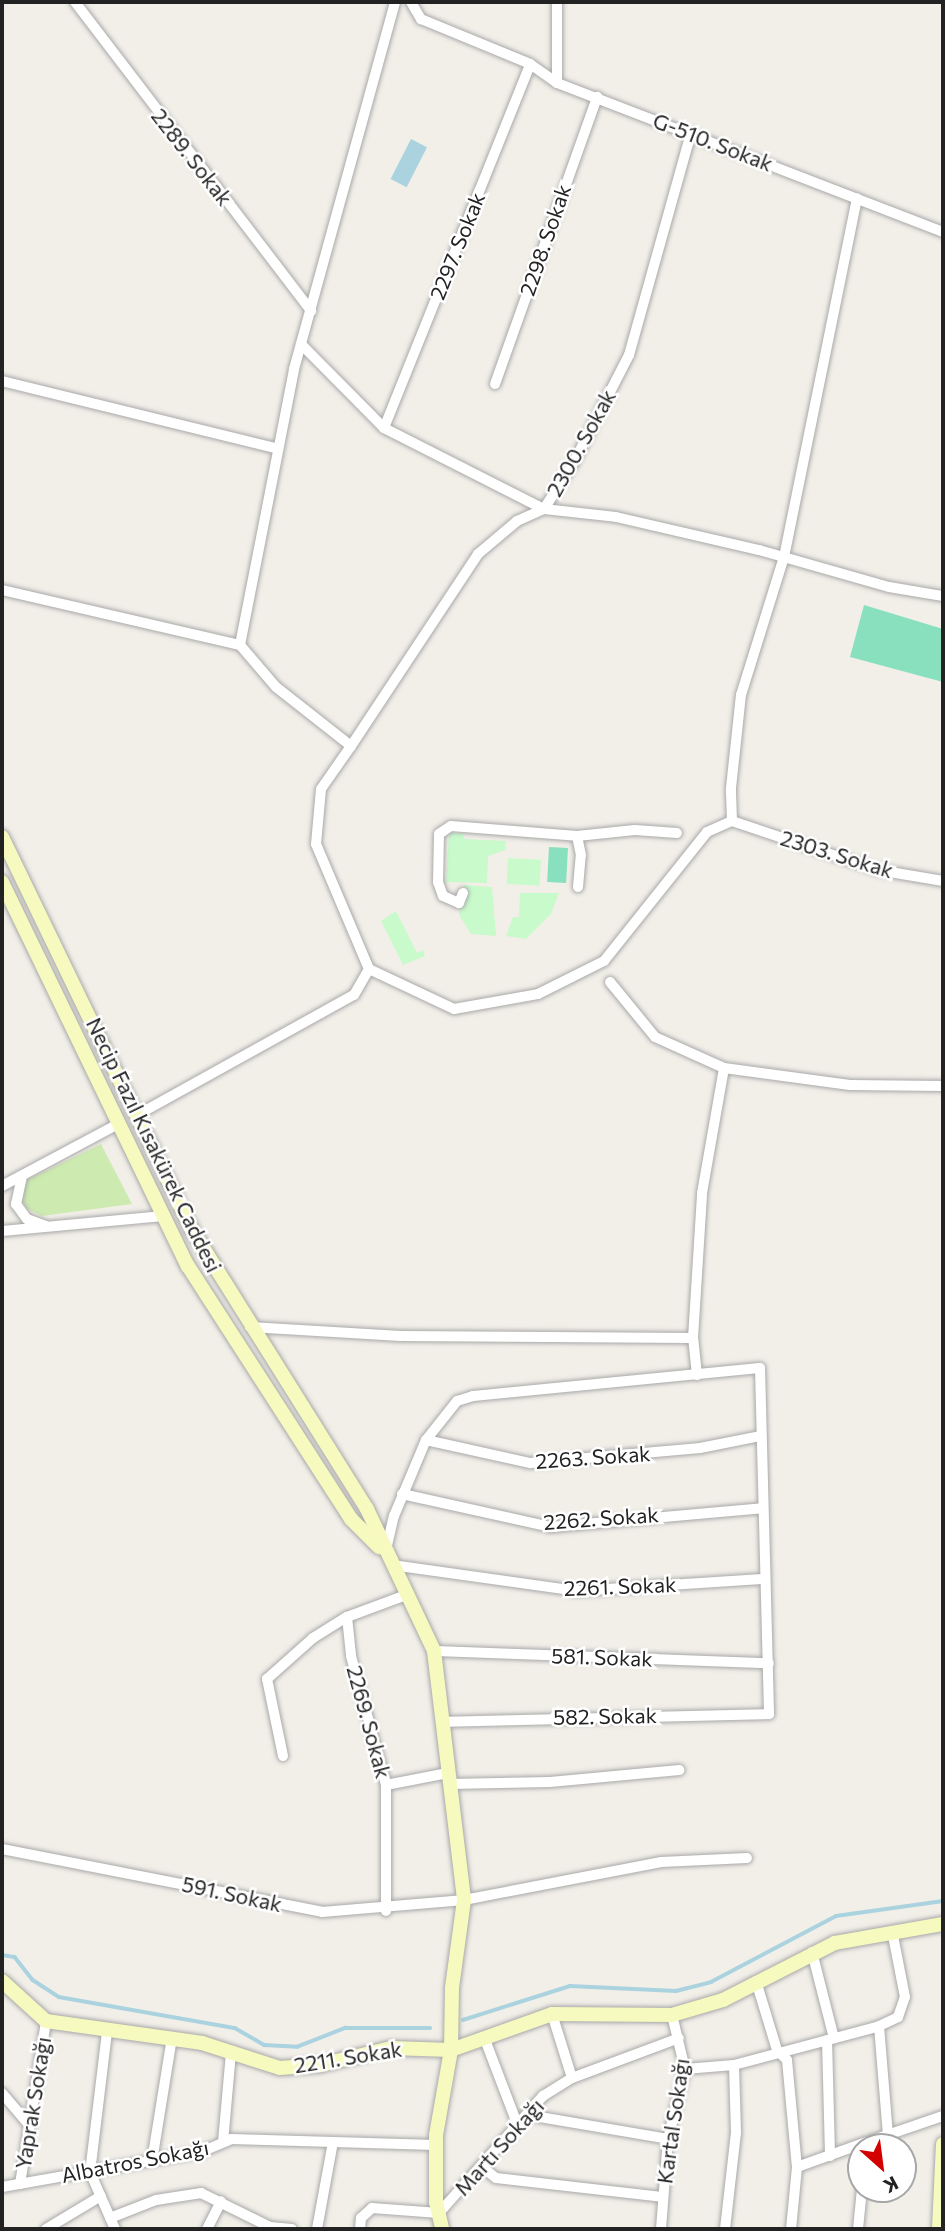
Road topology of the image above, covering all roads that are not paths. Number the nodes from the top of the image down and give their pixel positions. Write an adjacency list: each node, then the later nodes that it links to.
1 (75, 2): 11 (street, 2289. Sokak)
2 (395, 2): 11 (street)
3 (411, 2): 5 (street, G-510. Sokak)
4 (557, 2): 6 (street)
5 (530, 64): 6 (street, G-510. Sokak); 15 (street, 2297. Sokak)
6 (557, 83): 7 (street, G-510. Sokak)
7 (597, 97): 8 (street, G-510. Sokak); 14 (street, 2298. Sokak)
8 (691, 133): 9 (street, G-510. Sokak); 17 (street, 2300. Sokak)
9 (857, 198): 10 (street, G-510. Sokak); 18 (street)
10 (943, 232)
11 (311, 311): 12 (street)
12 (301, 344): 15 (street, 2300. Sokak); 16 (street)
13 (2, 381): 16 (street)
14 (495, 384)
15 (384, 428): 17 (street, 2300. Sokak)
16 (278, 449): 21 (street)
17 (544, 509): 18 (street); 22 (street)
18 (784, 557): 20 (street); 23 (street)
19 (2, 590): 21 (street)
20 (943, 596)
21 (240, 645): 22 (street)
22 (351, 746): 31 (street)
23 (732, 821): 27 (street, 2303. Sokak); 31 (street)
24 (677, 833): 25 (street)
25 (577, 836): 29 (street); 30 (street)
26 (2, 837): 35 (street, Necip Fazıl Kısakürek Caddesi)
27 (943, 881)
28 (2, 882): 36 (street, Necip Fazıl Kısakürek Caddesi)
29 (578, 887)
30 (463, 892)
31 (369, 969): 35 (street)
32 (610, 982): 33 (street)
33 (724, 1068): 34 (street); 43 (street)
34 (943, 1086)
35 (139, 1114): 36 (street); 42 (street, Necip Fazıl Kısakürek Caddesi)
36 (120, 1123): 37 (street); 39 (street, Necip Fazıl Kısakürek Caddesi)
37 (22, 1175): 38 (street); 40 (street)
38 (2, 1186)
39 (163, 1216): 40 (street); 49 (street, Necip Fazıl Kısakürek Caddesi)
40 (50, 1227): 41 (street)
41 (2, 1231)
42 (250, 1327): 43 (street); 49 (street, Necip Fazıl Kısakürek Caddesi)
43 (693, 1338): 44 (street)
44 (697, 1375): 45 (street); 46 (street)
45 (760, 1436): 46 (street, 2263. Sokak); 48 (street)
46 (426, 1440): 47 (street)
47 (402, 1494): 48 (street, 2262. Sokak); 49 (street)
48 (762, 1508): 50 (street)
49 (388, 1559): 50 (street, 2261. Sokak); 51 (street, Necip Fazıl Kısakürek Caddesi)
50 (765, 1579): 54 (street)
51 (406, 1595): 52 (street); 53 (street, Necip Fazıl Kısakürek Caddesi)
52 (347, 1617): 56 (street); 59 (street, 2269. Sokak)
53 (434, 1651): 54 (street, 581. Sokak); 55 (street, Necip Fazıl Kısakürek Caddesi)
54 (769, 1663): 55 (street, 582. Sokak)
55 (442, 1722): 58 (street, Necip Fazıl Kısakürek Caddesi)
56 (283, 1756)
57 (679, 1770): 58 (street)
58 (448, 1779): 59 (street); 62 (street, Necip Fazıl Kısakürek Caddesi)
59 (386, 1786): 63 (street, 2269. Sokak)
60 (2, 1849): 63 (street, 591. Sokak)
61 (747, 1858): 62 (street, 591. Sokak)
62 (464, 1900): 63 (street, 591. Sokak); 79 (street, Necip Fazıl Kısakürek Caddesi)
63 (386, 1910)
64 (943, 1924): 65 (street, 2211. Sokak)
65 (892, 1931): 66 (street, 2211. Sokak); 73 (street)
66 (812, 1952): 67 (street, 2211. Sokak); 78 (street)
67 (756, 1981): 71 (street, 2211. Sokak); 80 (street)
68 (8, 1985): 69 (street); 72 (street)
69 (2, 2000)
70 (552, 2014): 71 (street, 2211. Sokak); 75 (street, 2211. Sokak); 84 (street)
71 (672, 2015): 77 (street, Kartal Sokağı)
72 (46, 2021): 74 (street, 2211. Sokak); 88 (street, Yaprak Sokağı)
73 (879, 2026): 78 (street); 90 (street)
74 (107, 2032): 76 (street, 2211. Sokak); 102 (street)
75 (484, 2037): 79 (street, 2211. Sokak); 89 (street)
76 (172, 2038): 81 (street, 2211. Sokak); 99 (street)
77 (679, 2038): 83 (street, Kartal Sokağı); 84 (street, Martı Sokağı)
78 (830, 2039): 80 (street); 98 (street)
79 (451, 2050): 81 (street, 2211. Sokak); 96 (street, Necip Fazıl Kısakürek Caddesi)
80 (777, 2050): 82 (street); 101 (street)
81 (232, 2053): 93 (street)
82 (734, 2064): 83 (street); 119 (street)
83 (685, 2069): 92 (street, Kartal Sokağı)
84 (572, 2078): 86 (street, Martı Sokağı)
85 (2, 2093): 88 (street)
86 (528, 2115): 89 (street, Martı Sokağı); 92 (street)
87 (943, 2116): 91 (street)
88 (30, 2126): 103 (street, Yaprak Sokağı)
89 (518, 2126): 100 (street, Martı Sokağı)
90 (888, 2133)
91 (894, 2133)
92 (668, 2139): 106 (street, Kartal Sokağı)
93 (223, 2142): 94 (street, Albatros Sokağı); 99 (street, Albatros Sokağı)
94 (332, 2142): 96 (street, Albatros Sokağı); 115 (street)
95 (943, 2144): 122 (street)
96 (436, 2145): 109 (street, Necip Fazıl Kısakürek Caddesi)
97 (847, 2151): 98 (street)
98 (830, 2156): 101 (street)
99 (152, 2161): 102 (street, Albatros Sokağı)
100 (482, 2166): 106 (street); 109 (street, Martı Sokağı)
101 (797, 2167): 120 (street)
102 (90, 2172): 103 (street, Albatros Sokağı); 105 (street)
103 (20, 2184): 104 (street, Albatros Sokağı)
104 (2, 2187)
105 (101, 2196): 110 (street); 111 (street)
106 (662, 2197): 118 (street, Kartal Sokağı)
107 (221, 2201): 110 (street); 113 (street); 114 (street)
108 (861, 2203): 121 (street)
109 (439, 2213): 116 (street); 117 (street, Necip Fazıl Kısakürek Caddesi)
110 (110, 2218): 112 (street)
111 (46, 2229)
112 (115, 2229)
113 (207, 2229)
114 (292, 2229)
115 (317, 2229)
116 (360, 2229)
117 (442, 2229)
118 (661, 2229)
119 (725, 2229)
120 (791, 2229)
121 (858, 2229)
122 (939, 2229)

